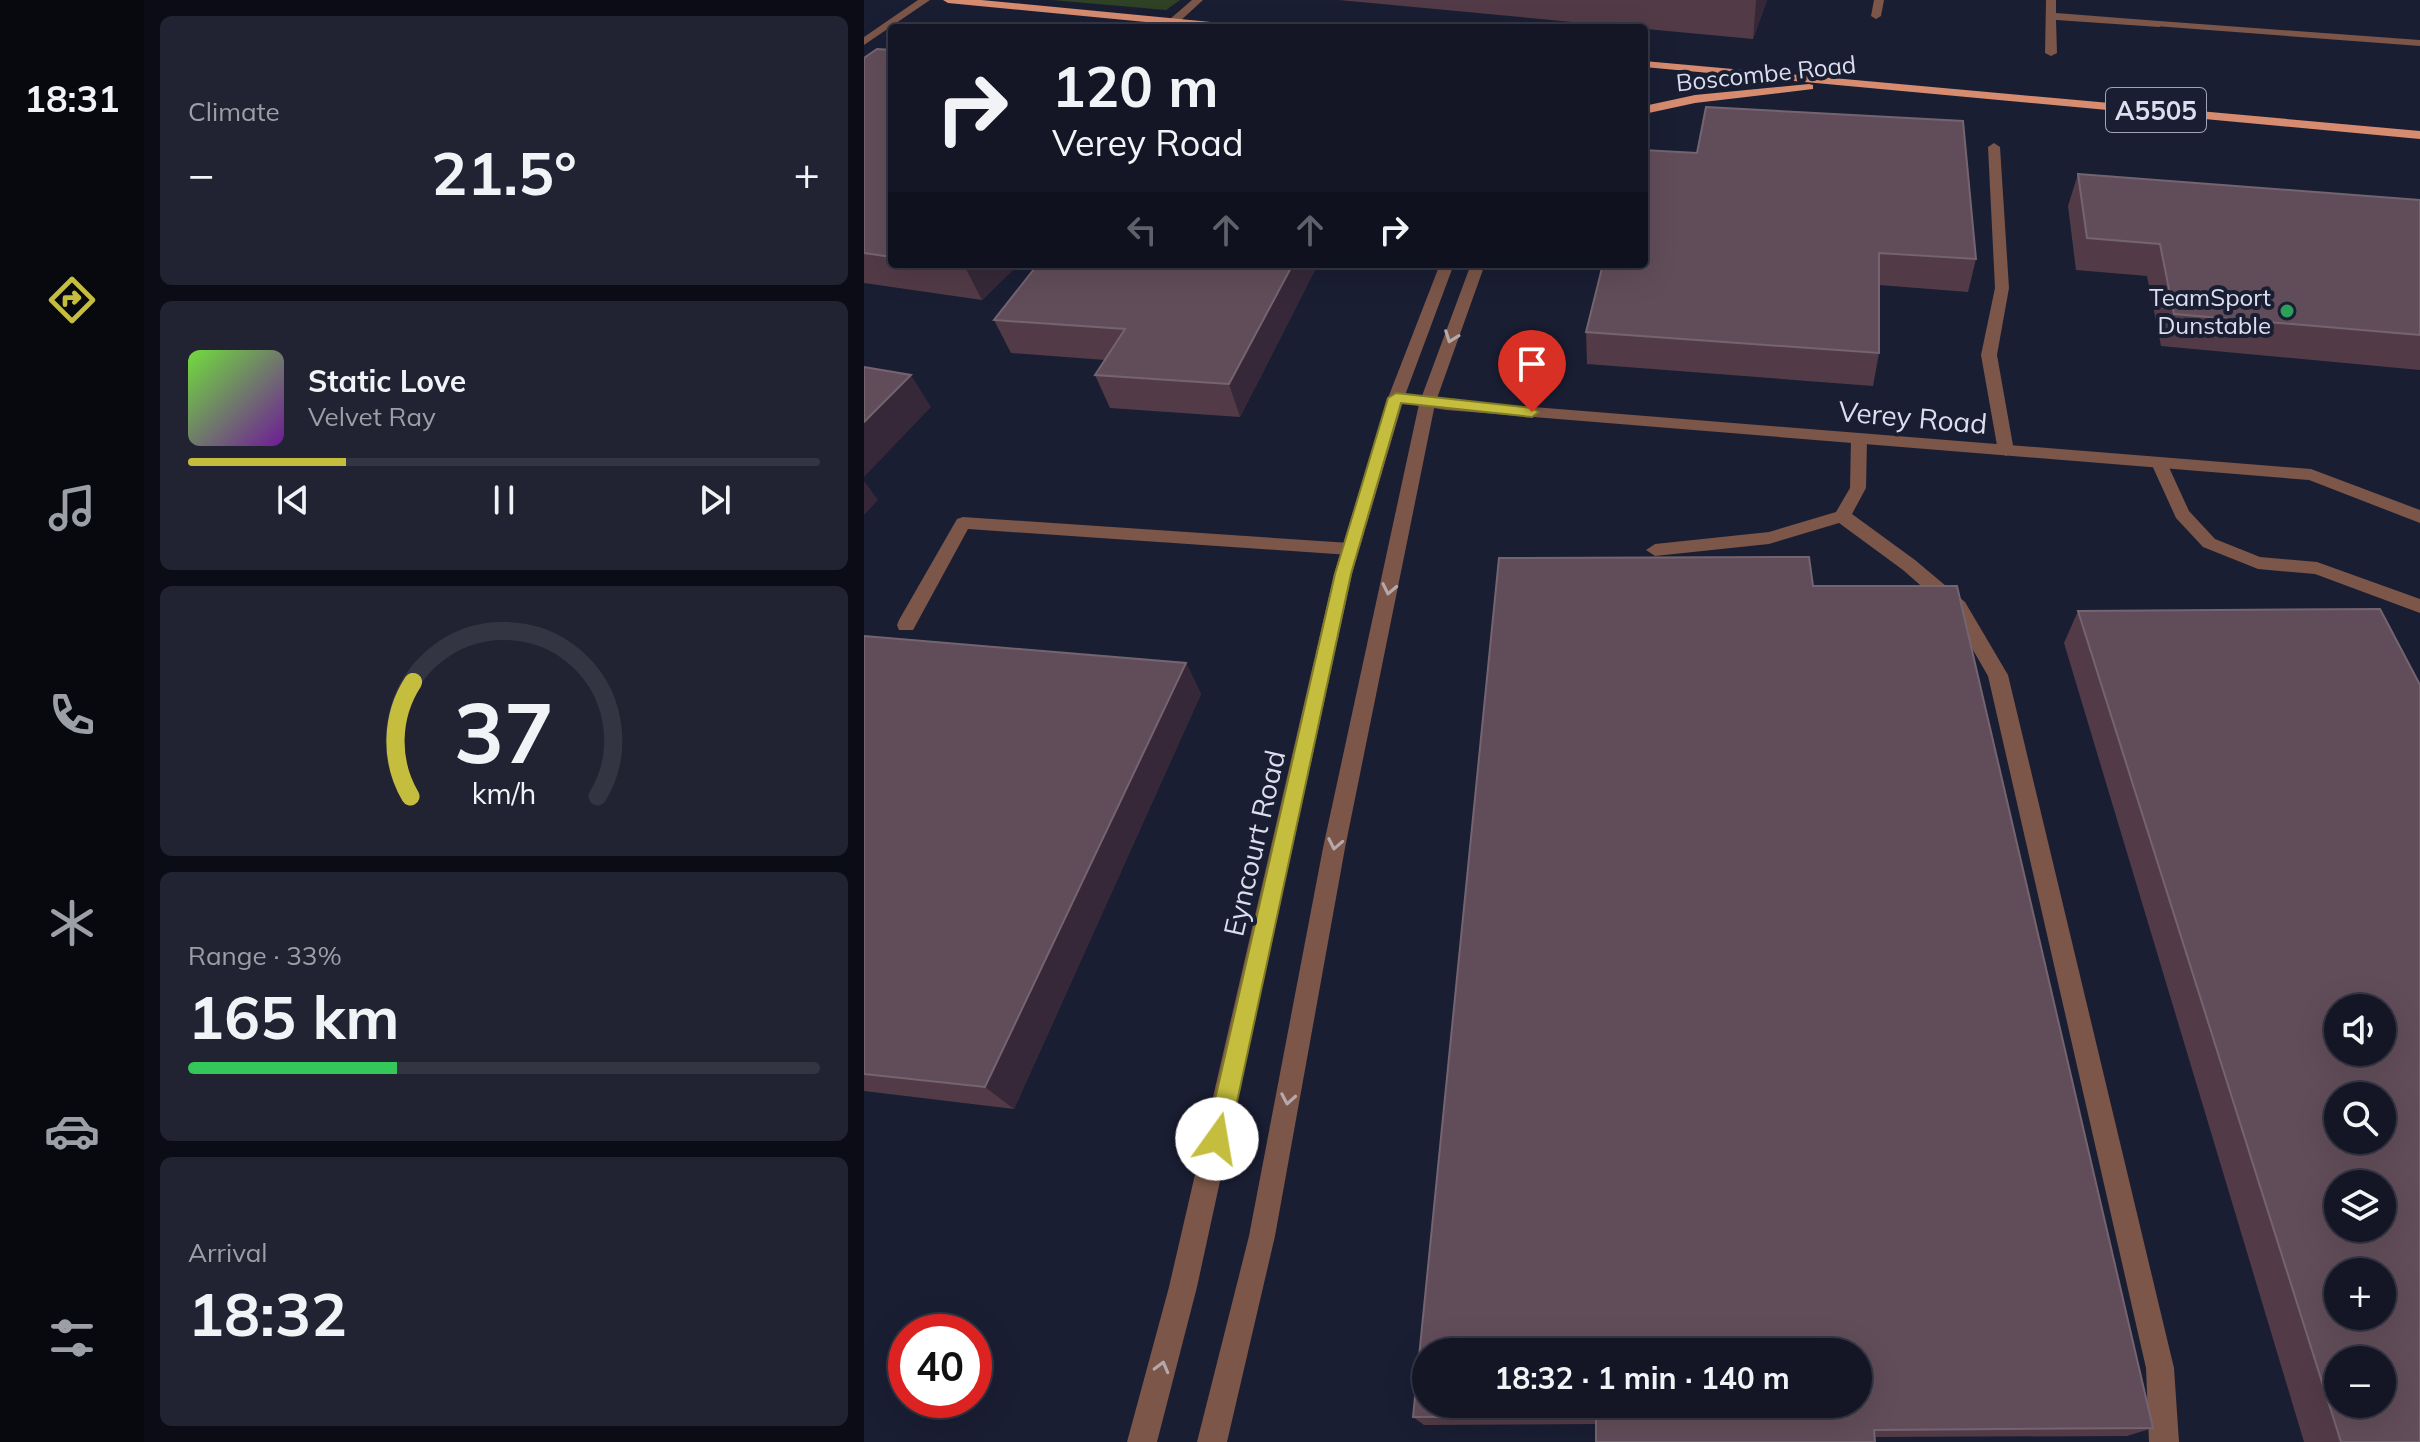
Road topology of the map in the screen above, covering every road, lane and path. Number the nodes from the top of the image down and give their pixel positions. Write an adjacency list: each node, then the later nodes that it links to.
1 (925, 0): 9 (street)
2 (948, 0): 8 (main road)
3 (1198, 0): 8 (street)
4 (1879, 0): 6 (street)
5 (2051, 0): 7 (street)
6 (1876, 16)
7 (2051, 16): 13 (street); 14 (street)
8 (1174, 21): 10 (main road)
9 (890, 24)
10 (1203, 24)
11 (888, 25): 12 (street)
12 (864, 42)
13 (2420, 43)
14 (2051, 53)
15 (1648, 64): 16 (main road, Boscombe Road / A5505)
16 (1893, 84): 17 (main road, Boscombe Road / A5505); 18 (main road, Boscombe Road / A5505)
17 (1648, 109)
18 (2420, 135)
19 (1994, 147): 25 (street)
20 (1445, 268): 22 (street, Eyncourt Road)
21 (1477, 268): 23 (street, one-way to 23)
22 (1396, 398): 23 (street, Verey Road); 29 (street, Eyncourt Road)
23 (1427, 404): 24 (street, Verey Road); 34 (street, one-way to 34)
24 (1859, 439): 25 (street, Verey Road); 27 (street)
25 (2006, 451): 26 (street, Verey Road)
26 (2159, 463): 28 (street, Verey Road); 31 (street)
27 (1842, 516): 30 (street); 35 (street)
28 (2420, 517)
29 (1350, 549): 32 (street); 33 (street, Eyncourt Road, one-way to 29)
30 (1655, 550)
31 (2420, 606)
32 (906, 625)
33 (1142, 1442)
34 (1212, 1442)
35 (2164, 1442)

